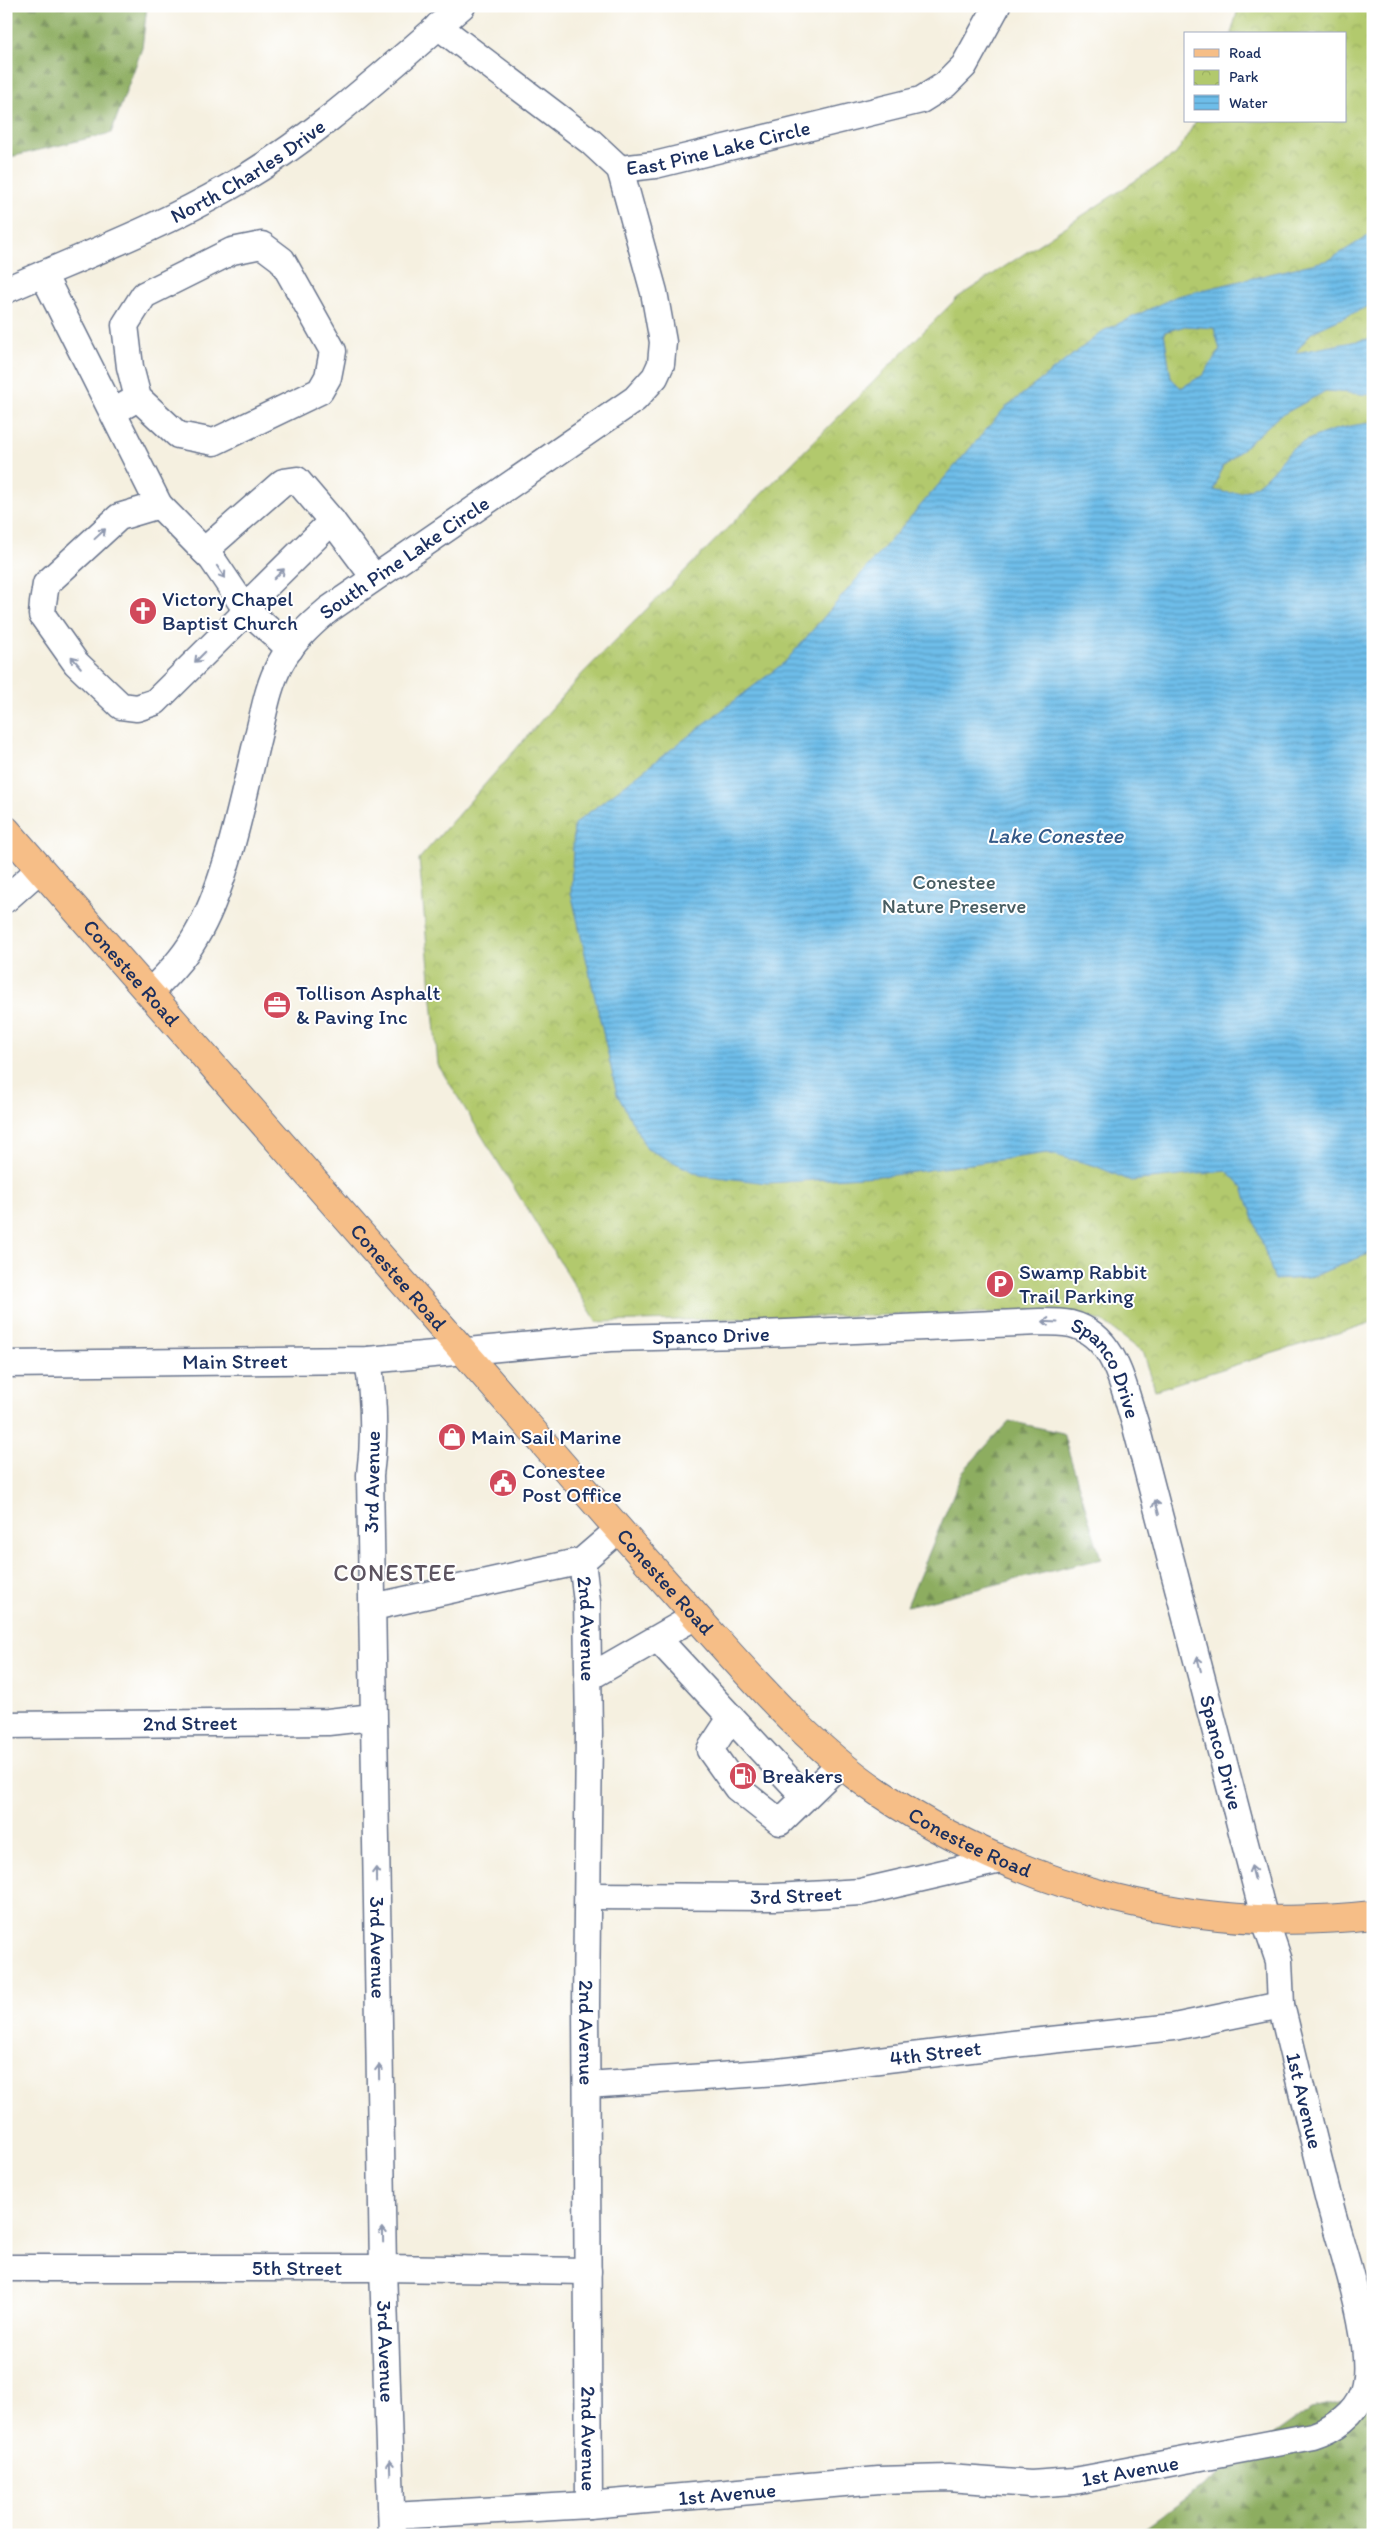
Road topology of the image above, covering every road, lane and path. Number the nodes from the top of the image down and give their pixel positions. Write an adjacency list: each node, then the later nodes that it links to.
1 (462, 6): 3 (street, North Charles Drive)
2 (996, 6): 4 (street, East Pine Lake Circle)
3 (438, 26): 4 (street, East Pine Lake Circle); 5 (street, North Charles Drive)
4 (620, 170): 12 (street, South Pine Lake Circle)
5 (43, 274): 6 (street, North Charles Drive); 8 (street)
6 (6, 290)
7 (138, 398): 7 (street); 8 (street)
8 (113, 412): 9 (street)
9 (159, 505): 11 (street); 13 (street, one-way to 9)
10 (332, 521): 11 (street); 12 (street); 13 (street, one-way to 10)
11 (198, 545): 13 (street, one-way to 13)
12 (374, 577): 14 (street, South Pine Lake Circle)
13 (245, 608): 14 (street)
14 (290, 648): 18 (street, South Pine Lake Circle)
15 (6, 830): 16 (main road, Conestee Road)
16 (40, 869): 17 (street); 18 (main road, Conestee Road)
17 (6, 899)
18 (149, 993): 19 (main road, Conestee Road)
19 (464, 1352): 20 (street, Main Street); 22 (main road, Conestee Road); 36 (street, Spanco Drive, one-way to 19)
20 (368, 1360): 21 (street, Main Street); 24 (street, 3rd Avenue)
21 (6, 1364)
22 (618, 1530): 23 (street); 25 (main road, Conestee Road)
23 (582, 1561): 24 (street); 27 (street, 2nd Avenue)
24 (373, 1607): 28 (street, 3rd Avenue)
25 (696, 1616): 26 (street); 31 (main road, Conestee Road)
26 (658, 1639): 27 (street); 29 (street)
27 (588, 1678): 34 (street, 2nd Avenue)
28 (373, 1717): 30 (street, 2nd Street); 40 (street, 3rd Avenue, one-way to 28)
29 (731, 1718): 32 (street); 32 (street)
30 (6, 1725)
31 (840, 1764): 32 (street); 33 (main road, Conestee Road)
32 (805, 1797)
33 (1000, 1860): 34 (street, 3rd Street); 36 (main road, Conestee Road)
34 (588, 1896): 38 (street, 2nd Avenue)
35 (1373, 1915): 36 (main road, Conestee Road)
36 (1265, 1920): 37 (street, 1st Avenue)
37 (1281, 2005): 38 (street, 4th Street); 42 (street, 1st Avenue)
38 (587, 2085): 41 (street, 2nd Avenue)
39 (6, 2268): 40 (street, 5th Street)
40 (383, 2268): 41 (street, 5th Street); 43 (street, 3rd Avenue, one-way to 40)
41 (588, 2271): 42 (street, 2nd Avenue)
42 (589, 2506): 43 (street, 1st Avenue)
43 (392, 2525)

